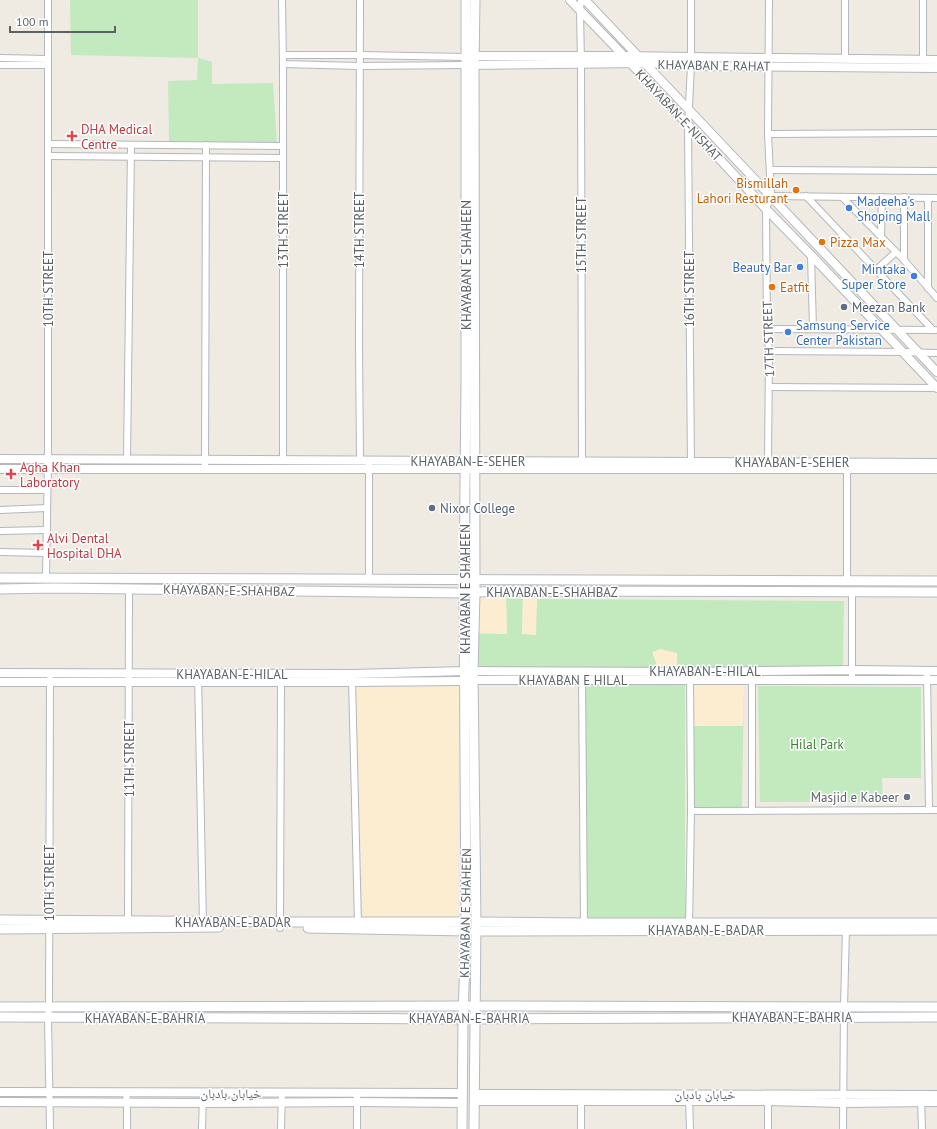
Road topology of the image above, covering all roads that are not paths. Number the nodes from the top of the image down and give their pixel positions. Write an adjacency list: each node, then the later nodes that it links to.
1 (48, 0): 26 (street, 10TH STREET)
2 (282, 0): 14 (street, 13TH STREET)
3 (360, 0): 15 (street, 14TH STREET)
4 (466, 0): 25 (main road, KHAYABAN E SHAHEEN)
5 (475, 0): 25 (main road, KHAYABAN E SHAHEEN)
6 (570, 0): 13 (street, KHAYABAN-E-NISHAT)
7 (581, 0): 13 (street, 15TH STREET)
8 (585, 0): 17 (street, KHAYABAN-E-NISHAT)
9 (691, 0): 18 (street)
10 (768, 0): 20 (street, 17TH STREET)
11 (845, 0): 21 (street)
12 (923, 0): 23 (street)
13 (580, 10): 16 (street, KHAYABAN-E-NISHAT); 22 (street, 15TH STREET)
14 (283, 55): 15 (street); 28 (street, 13TH STREET)
15 (360, 55): 25 (street); 31 (street, 14TH STREET)
16 (624, 56): 17 (street, KHAYABAN E RAHAT); 22 (street, KHAYABAN E RAHAT); 29 (street, KHAYABAN-E-NISHAT)
17 (638, 57): 18 (street, KHAYABAN E RAHAT); 27 (street, KHAYABAN-E-NISHAT)
18 (690, 57): 20 (street, KHAYABAN E RAHAT); 32 (street, 16TH STREET)
19 (0, 58): 26 (street)
20 (768, 58): 21 (street, KHAYABAN E RAHAT); 33 (street, 17TH STREET)
21 (845, 59): 23 (street, KHAYABAN E RAHAT)
22 (581, 60): 25 (street, KHAYABAN E RAHAT); 29 (street, KHAYABAN E RAHAT); 86 (street, 15TH STREET)
23 (923, 60): 24 (street, KHAYABAN E RAHAT)
24 (937, 60)
25 (470, 61): 31 (street); 85 (main road, KHAYABAN E SHAHEEN)
26 (48, 62): 30 (street); 39 (street, 10TH STREET)
27 (645, 63): 29 (street, KHAYABAN E RAHAT); 32 (street, KHAYABAN E RAHAT); 35 (street, KHAYABAN-E-NISHAT)
28 (283, 64): 31 (street); 42 (street, 13TH STREET)
29 (632, 64): 36 (street, KHAYABAN-E-NISHAT)
30 (0, 65)
31 (359, 66): 81 (street, 14TH STREET)
32 (691, 66): 33 (street, KHAYABAN E RAHAT); 35 (street, 16TH STREET)
33 (769, 67): 34 (street, KHAYABAN E RAHAT); 38 (street, 17TH STREET)
34 (937, 68)
35 (689, 110): 36 (street, 16TH STREET); 49 (street, KHAYABAN-E-NISHAT)
36 (688, 125): 56 (street, KHAYABAN-E-NISHAT); 87 (street, 16TH STREET)
37 (937, 133): 38 (street)
38 (768, 134): 47 (street, 17TH STREET)
39 (49, 144): 41 (street); 43 (street, 10TH STREET)
40 (206, 145): 41 (street); 42 (street); 45 (street)
41 (131, 146): 44 (street)
42 (283, 146): 46 (street, 13TH STREET)
43 (49, 156): 44 (street); 77 (street, 10TH STREET)
44 (131, 157): 45 (street); 78 (street)
45 (206, 158): 46 (street); 79 (street)
46 (283, 158): 80 (street, 13TH STREET)
47 (770, 170): 48 (street); 49 (street, 17TH STREET)
48 (937, 171)
49 (771, 196): 50 (street); 56 (street, 17TH STREET); 67 (street, KHAYABAN-E-NISHAT)
50 (806, 196): 51 (street); 61 (street)
51 (842, 197): 52 (street); 57 (street)
52 (882, 197): 53 (street); 57 (street)
53 (904, 197): 54 (street); 60 (street)
54 (928, 198): 55 (street); 62 (street)
55 (937, 198)
56 (766, 209): 59 (street, KHAYABAN-E-NISHAT); 64 (street, 17TH STREET)
57 (882, 236): 58 (street)
58 (896, 252): 60 (street); 61 (street)
59 (811, 255): 65 (street); 66 (street, KHAYABAN-E-NISHAT)
60 (904, 260): 62 (street)
61 (876, 270): 68 (street)
62 (928, 288): 63 (street)
63 (937, 298)
64 (767, 329): 65 (street); 69 (street, 17TH STREET)
65 (814, 329): 66 (street)
66 (882, 329): 67 (street); 70 (street, KHAYABAN-E-NISHAT)
67 (897, 330): 68 (street); 71 (street, KHAYABAN-E-NISHAT)
68 (935, 330)
69 (769, 351): 70 (street); 74 (street, 17TH STREET)
70 (903, 352): 71 (street); 75 (street, KHAYABAN-E-NISHAT)
71 (919, 353): 72 (street); 73 (street, KHAYABAN-E-NISHAT)
72 (937, 353)
73 (937, 372)
74 (769, 387): 75 (street); 82 (street, 17TH STREET)
75 (937, 388)
76 (0, 459): 77 (street, KHAYABAN-E-SEHER)
77 (48, 460): 78 (street, KHAYABAN-E-SEHER); 90 (street, 10TH STREET)
78 (127, 460): 79 (street, KHAYABAN-E-SEHER)
79 (205, 460): 80 (street, KHAYABAN-E-SEHER); 91 (street)
80 (282, 460): 81 (street, KHAYABAN-E-SEHER)
81 (360, 461): 84 (street, KHAYABAN-E-SEHER)
82 (768, 462): 87 (street, KHAYABAN-E-SEHER); 88 (street, KHAYABAN-E-SEHER)
83 (937, 463): 88 (street, KHAYABAN-E-SEHER)
84 (369, 465): 85 (street, KHAYABAN-E-SEHER); 91 (street, KHAYABAN-E-SEHER); 104 (street)
85 (470, 465): 86 (street, KHAYABAN-E-SEHER); 103 (main road, KHAYABAN E SHAHEEN); 105 (main road, KHAYABAN E SHAHEEN)
86 (582, 465): 87 (street, KHAYABAN-E-SEHER)
87 (690, 465): 88 (street, KHAYABAN-E-SEHER)
88 (847, 466): 92 (street, KHAYABAN-E-SEHER); 106 (street)
89 (0, 469): 90 (street, KHAYABAN-E-SEHER)
90 (48, 469): 91 (street, KHAYABAN-E-SEHER); 94 (street, 10TH STREET)
91 (205, 469)
92 (937, 469)
93 (0, 490): 94 (street)
94 (47, 490): 95 (street, 10TH STREET)
95 (47, 508): 96 (street); 97 (street, 10TH STREET)
96 (0, 510)
97 (47, 530): 98 (street); 100 (street, 10TH STREET)
98 (0, 531)
99 (0, 552): 100 (street)
100 (46, 553): 102 (street, 10TH STREET)
101 (0, 578): 102 (main road, KHAYABAN-E-SHAHBAZ)
102 (46, 578): 104 (main road, KHAYABAN-E-SHAHBAZ)
103 (475, 579): 105 (main road, KHAYABAN-E-SHAHBAZ); 106 (main road, KHAYABAN-E-SHAHBAZ); 111 (main road, KHAYABAN E SHAHEEN)
104 (369, 580): 105 (main road, KHAYABAN-E-SHAHBAZ)
105 (464, 580): 110 (main road, KHAYABAN E SHAHEEN)
106 (847, 581): 107 (main road, KHAYABAN-E-SHAHBAZ)
107 (937, 581)
108 (0, 589): 109 (main road, KHAYABAN-E-SHAHBAZ)
109 (129, 589): 110 (main road, KHAYABAN-E-SHAHBAZ); 120 (street, 11TH STREET)
110 (464, 592): 111 (main road, KHAYABAN-E-SHAHBAZ); 123 (main road, KHAYABAN E SHAHEEN)
111 (475, 592): 112 (main road, KHAYABAN-E-SHAHBAZ); 123 (main road, KHAYABAN E SHAHEEN)
112 (852, 592): 113 (main road, KHAYABAN-E-SHAHBAZ); 114 (street)
113 (937, 592)
114 (852, 670): 116 (street, KHAYABAN-E-HILAL); 122 (street, KHAYABAN-E-HILAL); 129 (street)
115 (582, 671): 123 (street, KHAYABAN-E-HILAL); 124 (street, KHAYABAN-E-HILAL); 127 (street)
116 (752, 671): 124 (street, KHAYABAN-E-HILAL); 128 (street)
117 (937, 671): 122 (street, KHAYABAN-E-HILAL)
118 (0, 673): 119 (street, KHAYABAN-E-HILAL)
119 (50, 673): 120 (street, KHAYABAN-E-HILAL); 132 (street, 10TH STREET)
120 (129, 674): 121 (street, KHAYABAN-E-HILAL); 133 (street, 11TH STREET)
121 (198, 674): 125 (street, KHAYABAN-E-HILAL); 134 (street)
122 (927, 675): 129 (street, KHAYABAN E HILAL); 130 (street, KHAYABAN E HILAL); 135 (street)
123 (469, 676): 126 (street, KHAYABAN-E-HILAL); 127 (street, KHAYABAN E HILAL); 146 (main road, KHAYABAN E SHAHEEN)
124 (690, 676): 127 (street, KHAYABAN E HILAL); 128 (street, KHAYABAN E HILAL); 137 (street)
125 (281, 678): 126 (street, KHAYABAN-E-HILAL); 134 (street); 144 (street)
126 (352, 678): 145 (street)
127 (582, 680): 148 (street)
128 (752, 680): 129 (street, KHAYABAN E HILAL); 138 (street)
129 (852, 680)
130 (937, 680)
131 (0, 682): 132 (street)
132 (50, 682): 133 (street); 141 (street, 10TH STREET)
133 (129, 682): 134 (street); 143 (street, 11TH STREET)
134 (199, 682): 142 (street)
135 (929, 810): 136 (street); 138 (street)
136 (937, 810)
137 (691, 811): 138 (street); 149 (street)
138 (752, 811)
139 (0, 920): 141 (main road, KHAYABAN-E-BADAR)
140 (937, 923): 147 (main road, KHAYABAN-E-BADAR)
141 (49, 924): 143 (main road, KHAYABAN-E-BADAR); 150 (main road, KHAYABAN-E-BADAR); 155 (street, 10TH STREET)
142 (203, 924): 143 (main road, KHAYABAN-E-BADAR); 144 (main road, KHAYABAN-E-BADAR)
143 (128, 925)
144 (280, 925): 145 (main road, KHAYABAN-E-BADAR)
145 (358, 925): 146 (main road, KHAYABAN-E-BADAR)
146 (471, 926): 148 (main road, KHAYABAN-E-BADAR); 152 (main road, KHAYABAN E SHAHEEN); 153 (main road, KHAYABAN E SHAHEEN)
147 (846, 926): 149 (main road, KHAYABAN-E-BADAR); 151 (main road, KHAYABAN-E-BADAR); 156 (street)
148 (584, 927): 149 (main road, KHAYABAN-E-BADAR)
149 (689, 927)
150 (0, 929)
151 (937, 930)
152 (464, 1006): 153 (main road, KHAYABAN-E-BAHRIA); 155 (main road, KHAYABAN-E-BAHRIA); 162 (main road, KHAYABAN E SHAHEEN)
153 (475, 1006): 156 (main road, KHAYABAN-E-BAHRIA); 163 (main road, KHAYABAN E SHAHEEN)
154 (0, 1007): 155 (main road, KHAYABAN-E-BAHRIA)
155 (49, 1007): 158 (street, 10TH STREET)
156 (844, 1007): 157 (main road, KHAYABAN-E-BAHRIA); 159 (street)
157 (937, 1007)
158 (48, 1017): 161 (main road, KHAYABAN-E-BAHRIA); 162 (main road, KHAYABAN-E-BAHRIA); 165 (street, 10TH STREET)
159 (844, 1017): 160 (main road, KHAYABAN-E-BAHRIA); 163 (main road, KHAYABAN-E-BAHRIA); 176 (street)
160 (937, 1017)
161 (0, 1018)
162 (464, 1018): 163 (main road, KHAYABAN-E-BAHRIA); 172 (main road, KHAYABAN E SHAHEEN)
163 (475, 1019): 170 (main road, KHAYABAN E SHAHEEN)
164 (0, 1092): 165 (street, خیابان بادبان)
165 (50, 1092): 166 (street, خیابان بادبان); 179 (street, 10TH STREET)
166 (126, 1092): 167 (street, خیابان بادبان); 180 (street)
167 (203, 1093): 168 (street, خیابان بادبان); 183 (street)
168 (282, 1093): 171 (street, خیابان بادبان); 181 (street)
169 (937, 1095): 177 (street, خیابان بادبان)
170 (474, 1097): 173 (street, خیابان بادبان); 190 (main road, KHAYABAN E SHAHEEN)
171 (357, 1098): 172 (street, خیابان بادبان); 181 (street, خیابان بادبان); 188 (street)
172 (463, 1098): 189 (main road, KHAYABAN E SHAHEEN)
173 (581, 1098): 174 (street, خیابان بادبان); 191 (street)
174 (689, 1098): 175 (street, خیابان بادبان); 192 (street)
175 (768, 1098): 176 (street, خیابان بادبان); 193 (street)
176 (843, 1099): 177 (street, خیابان بادبان); 194 (street)
177 (922, 1099): 182 (street, خیابان بادبان); 195 (street)
178 (0, 1102): 179 (street, خیابان بادبان)
179 (50, 1102): 180 (street, خیابان بادبان); 184 (street)
180 (128, 1102): 183 (street, خیابان بادبان); 185 (street)
181 (282, 1102): 183 (street, خیابان بادبان); 187 (street)
182 (937, 1102)
183 (202, 1103): 186 (street)
184 (50, 1129)
185 (127, 1129)
186 (202, 1129)
187 (281, 1129)
188 (357, 1129)
189 (462, 1129)
190 (474, 1129)
191 (581, 1129)
192 (690, 1129)
193 (768, 1129)
194 (844, 1129)
195 (922, 1129)

